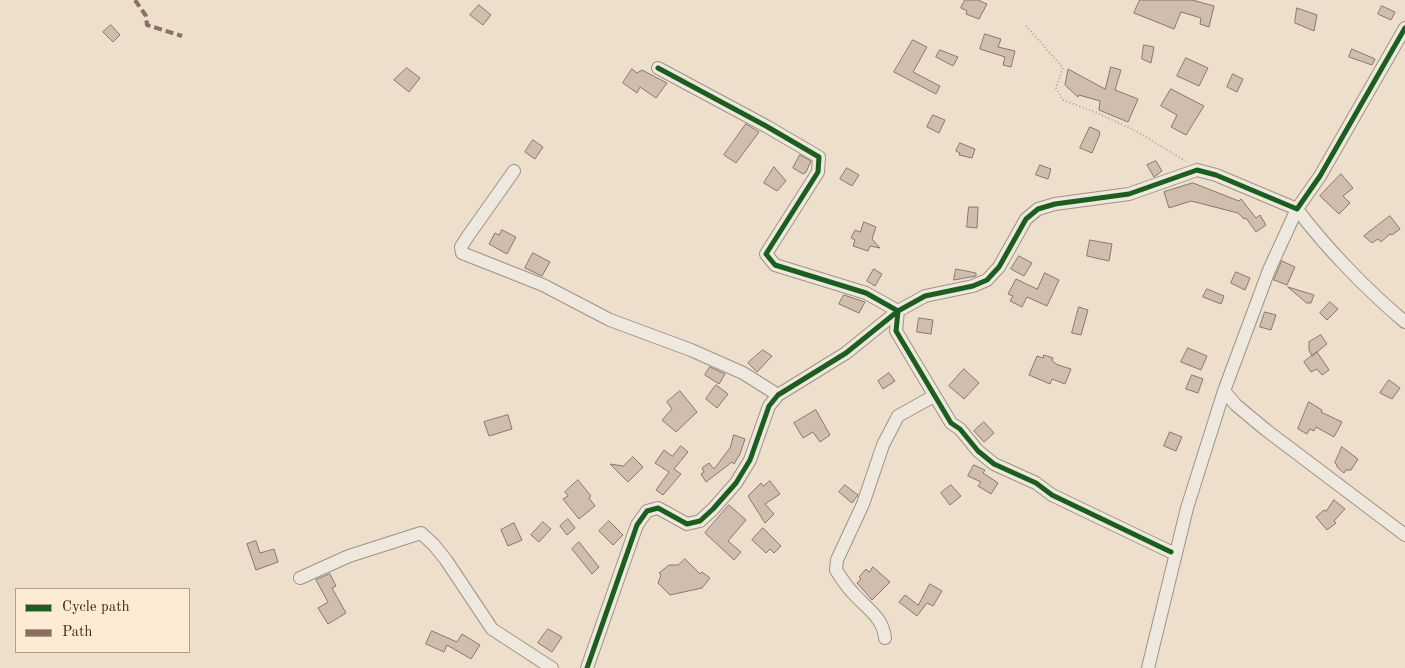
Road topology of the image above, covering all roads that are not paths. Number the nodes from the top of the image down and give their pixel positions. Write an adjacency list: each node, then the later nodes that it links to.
1 (1405, 28): 4 (street)
2 (658, 68): 5 (street)
3 (514, 172): 8 (street)
4 (1297, 209): 5 (street); 6 (street); 7 (street)
5 (898, 311): 8 (street); 9 (street)
6 (1405, 322)
7 (1224, 391): 10 (street); 16 (street)
8 (778, 395): 15 (street)
9 (934, 396): 11 (street); 13 (street)
10 (1405, 535)
11 (1171, 552)
12 (300, 578): 14 (street)
13 (885, 638)
14 (552, 668)
15 (587, 668)
16 (1148, 668)

